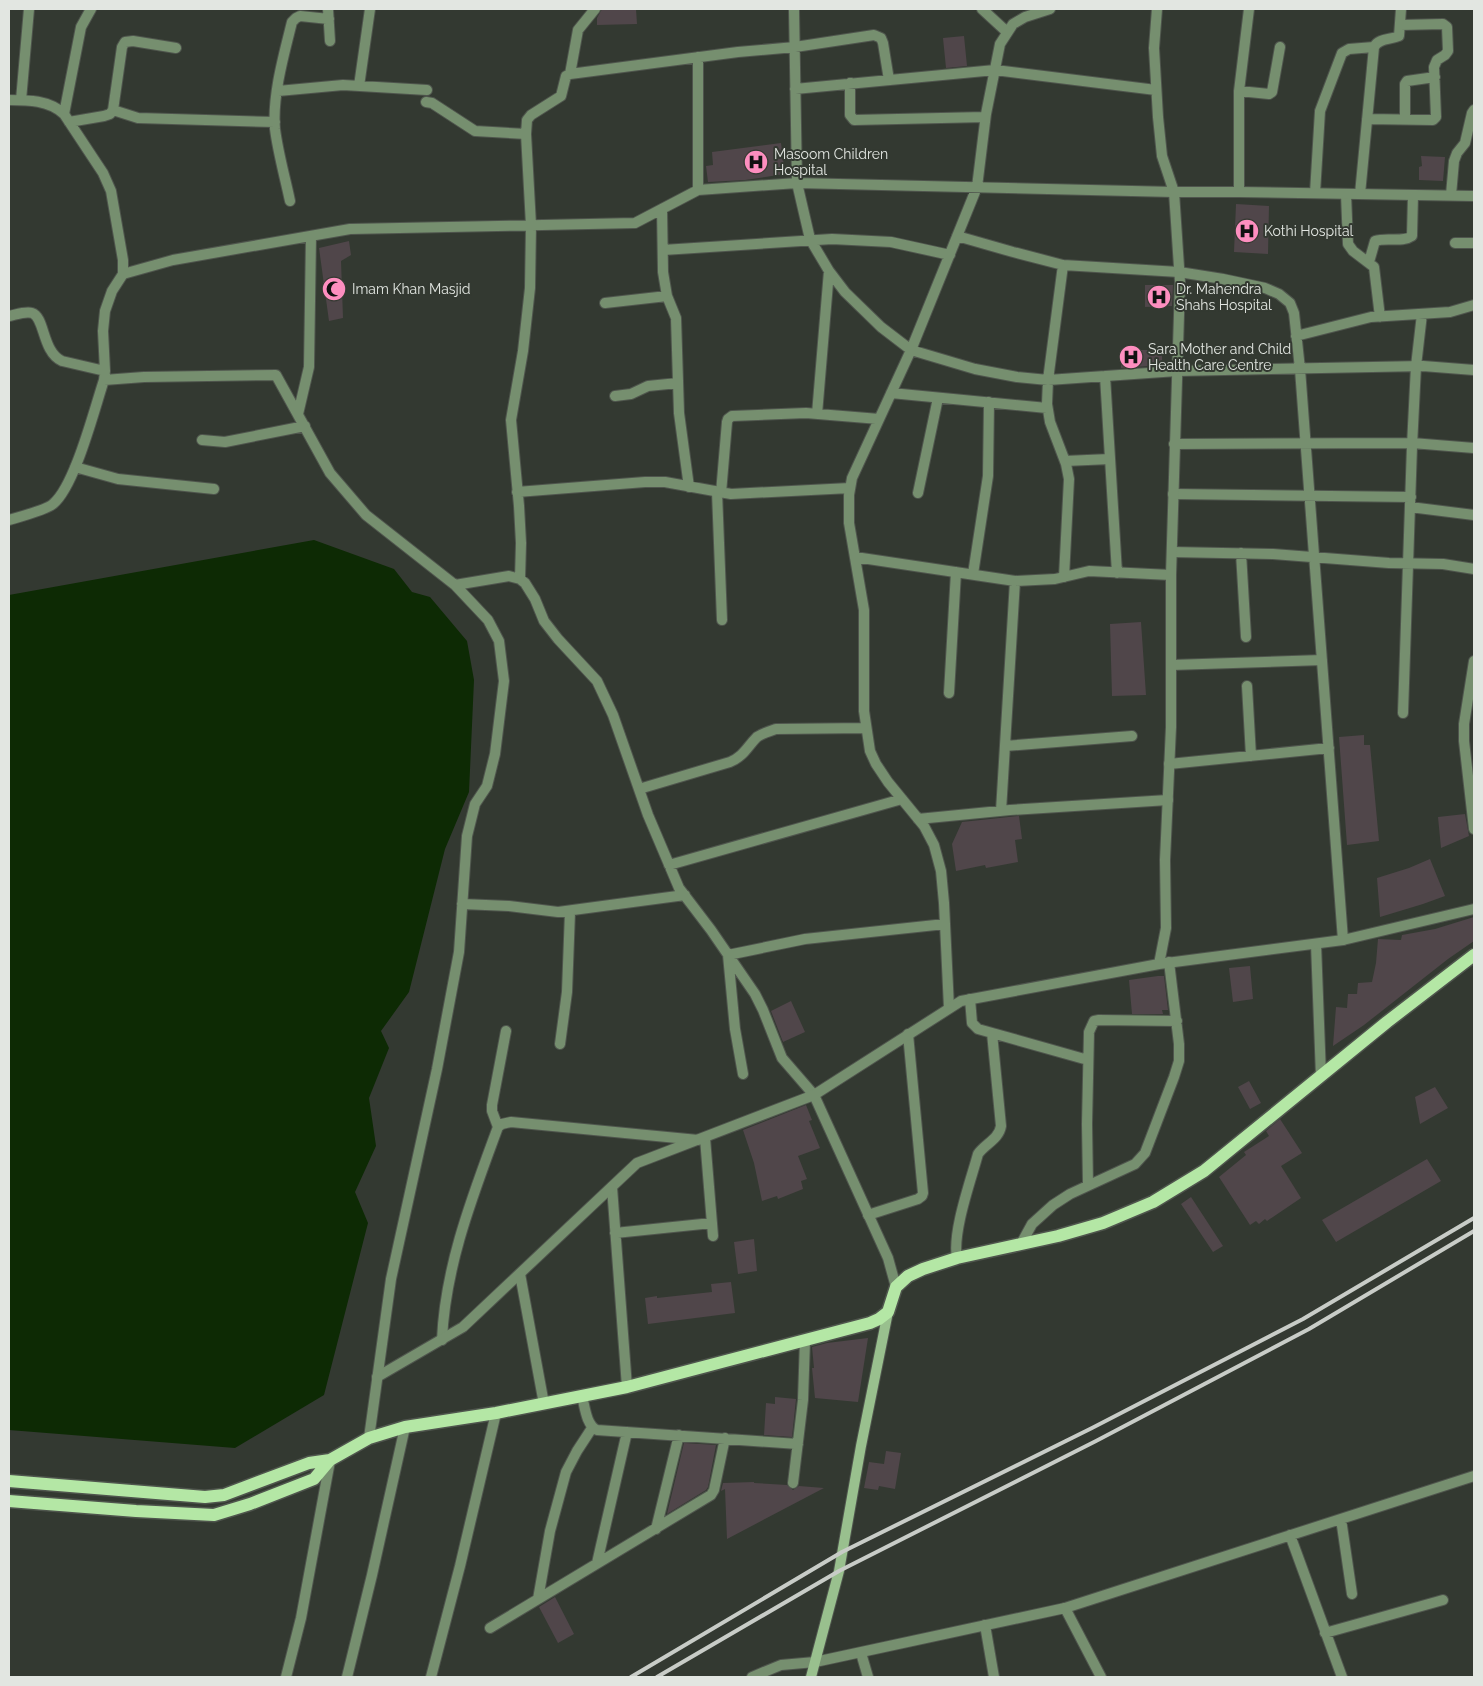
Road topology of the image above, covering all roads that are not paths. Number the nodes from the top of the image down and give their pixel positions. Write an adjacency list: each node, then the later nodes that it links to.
1 (28, 9): 32 (street)
2 (91, 9): 37 (street)
3 (370, 9): 25 (street)
4 (595, 9): 21 (street)
5 (794, 9): 15 (street)
6 (982, 9): 13 (street)
7 (1050, 9): 13 (street)
8 (1157, 9): 28 (street)
9 (1249, 9): 29 (street)
10 (1401, 9): 12 (street)
11 (328, 14): 14 (street); 30 (street)
12 (1400, 25): 16 (street); 22 (street)
13 (1007, 32): 20 (street)
14 (330, 41)
15 (795, 47): 19 (street); 23 (street); 26 (street)
16 (1374, 47): 38 (street); 47 (street)
17 (176, 48): 34 (street)
18 (1280, 48): 29 (street)
19 (698, 57): 21 (street); 44 (street)
20 (995, 70): 23 (street); 28 (street); 36 (street)
21 (570, 74): 41 (street)
22 (1435, 78): 39 (street); 39 (street)
23 (889, 80): 24 (street)
24 (850, 83): 26 (street); 36 (street)
25 (359, 86): 27 (street); 30 (street)
26 (795, 89): 42 (street)
27 (427, 90)
28 (1156, 90): 45 (street)
29 (1239, 91): 46 (street)
30 (278, 92): 40 (street)
31 (9, 100): 32 (street)
32 (21, 100): 37 (street)
33 (426, 102): 41 (street)
34 (112, 110): 37 (street); 40 (street)
35 (1474, 110): 51 (street)
36 (985, 117): 43 (street)
37 (67, 118): 67 (street)
38 (1367, 119): 39 (street); 49 (street)
39 (1405, 120)
40 (275, 122): 53 (street)
41 (526, 134): 55 (street)
42 (797, 183): 43 (street); 44 (street); 58 (street)
43 (977, 187): 45 (street); 57 (street)
44 (698, 190): 54 (street)
45 (1174, 192): 46 (street); 66 (street)
46 (1239, 192): 47 (street)
47 (1315, 193): 48 (street)
48 (1346, 194): 49 (street); 63 (street)
49 (1360, 194): 50 (street)
50 (1413, 195): 51 (street); 63 (street)
51 (1450, 196): 52 (street)
52 (1474, 196)
53 (290, 201)
54 (662, 209): 55 (street); 61 (street)
55 (531, 225): 56 (street); 104 (street)
56 (311, 236): 67 (street); 89 (street)
57 (958, 236): 62 (street); 64 (street)
58 (810, 240): 61 (street); 62 (street); 65 (street)
59 (1455, 243): 60 (street)
60 (1474, 243)
61 (663, 250): 68 (street)
62 (950, 255): 75 (street)
63 (1369, 262): 73 (street)
64 (1063, 264): 66 (street); 82 (street)
65 (829, 270): 75 (street); 90 (street)
66 (1179, 272): 74 (street); 79 (street)
67 (123, 274): 80 (street)
68 (666, 296): 69 (street); 83 (street)
69 (605, 303)
70 (1474, 305): 71 (street)
71 (1422, 314): 73 (street); 76 (street)
72 (9, 316): 80 (street)
73 (1380, 317): 74 (street)
74 (1296, 336): 77 (street)
75 (911, 350): 82 (street); 84 (street)
76 (1416, 366): 77 (street); 78 (street); 95 (street)
77 (1300, 369): 79 (street); 94 (street)
78 (1474, 370)
79 (1177, 371): 81 (street); 96 (street)
80 (105, 375): 89 (street); 100 (street)
81 (1105, 376): 82 (street); 98 (street)
82 (1048, 380): 88 (street)
83 (678, 383): 85 (street); 101 (street)
84 (891, 393): 86 (street); 91 (street)
85 (616, 396)
86 (938, 398): 87 (street); 106 (street)
87 (989, 402): 88 (street); 120 (street)
88 (1047, 408): 99 (street)
89 (298, 414): 92 (street)
90 (817, 414): 91 (street); 105 (street)
91 (879, 419): 102 (street)
92 (304, 426): 93 (street); 125 (street)
93 (202, 440)
94 (1305, 442): 95 (street); 96 (street); 108 (street)
95 (1412, 443): 97 (street); 109 (street)
96 (1174, 444): 107 (street)
97 (1474, 448)
98 (1110, 459): 99 (street); 119 (street)
99 (1065, 461): 122 (street)
100 (75, 467): 103 (street); 111 (street)
101 (688, 487): 104 (street); 105 (street)
102 (850, 488): 105 (street); 114 (street)
103 (214, 489)
104 (517, 492): 123 (street)
105 (719, 493): 126 (street)
106 (918, 493)
107 (1173, 494): 108 (street); 112 (street)
108 (1309, 495): 109 (street); 115 (street)
109 (1411, 502): 110 (street); 116 (street)
110 (1474, 515)
111 (9, 520)
112 (1172, 552): 113 (street); 121 (street)
113 (1241, 553): 115 (street); 127 (street)
114 (855, 557): 118 (street); 134 (street)
115 (1313, 557): 116 (street); 128 (street)
116 (1408, 564): 117 (street); 133 (street)
117 (1474, 569)
118 (956, 572): 120 (street); 132 (street)
119 (1117, 572): 121 (street); 122 (street)
120 (973, 574): 124 (street)
121 (1171, 575): 130 (street)
122 (1064, 576): 124 (street)
123 (520, 579): 125 (street); 140 (street)
124 (1015, 581): 136 (street)
125 (455, 585): 148 (street)
126 (722, 620)
127 (1246, 637)
128 (1322, 660): 130 (street); 137 (street)
129 (1474, 661): 145 (street)
130 (1171, 665): 139 (street)
131 (1247, 686): 138 (street)
132 (949, 694)
133 (1403, 714)
134 (866, 728): 140 (street); 141 (street)
135 (1132, 736): 136 (street)
136 (1005, 746): 143 (street)
137 (1329, 748): 138 (street); 152 (street)
138 (1251, 756): 139 (street)
139 (1169, 764): 142 (street)
140 (639, 789): 146 (street)
141 (902, 799): 144 (street); 146 (street)
142 (1168, 800): 143 (street); 156 (street)
143 (1001, 811): 144 (street)
144 (918, 819): 151 (street)
145 (1474, 829)
146 (669, 865): 147 (street)
147 (685, 896): 150 (street); 154 (street)
148 (462, 904): 150 (street); 183 (street)
149 (1474, 909): 152 (street)
150 (570, 912): 163 (street)
151 (945, 924): 154 (street); 158 (street)
152 (1343, 940): 153 (street)
153 (1316, 944): 156 (street); 166 (street)
154 (728, 955): 165 (street); 167 (street)
155 (1474, 955): 166 (main road)
156 (1164, 963): 157 (street); 159 (street)
157 (970, 999): 158 (street); 161 (street)
158 (949, 1008): 162 (street)
159 (1176, 1021): 164 (street); 170 (street)
160 (506, 1031): 168 (street)
161 (992, 1033): 164 (street); 177 (street)
162 (908, 1034): 167 (street); 172 (street)
163 (560, 1044)
164 (1088, 1060): 170 (street)
165 (743, 1074)
166 (1321, 1076): 176 (main road)
167 (814, 1095): 169 (street); 172 (street)
168 (498, 1127): 169 (street); 181 (street)
169 (702, 1139): 171 (street); 173 (street)
170 (1088, 1186): 176 (street)
171 (612, 1187): 174 (street); 178 (street)
172 (868, 1215): 179 (street)
173 (712, 1223): 174 (street); 175 (street)
174 (615, 1233): 184 (street)
175 (713, 1236)
176 (1021, 1244): 177 (main road)
177 (957, 1258): 179 (main road)
178 (520, 1274): 181 (street); 186 (street)
179 (896, 1287): 180 (main road)
180 (888, 1312): 182 (main road); 212 (main road)
181 (442, 1340): 183 (street)
182 (805, 1340): 184 (main road); 194 (street)
183 (377, 1377): 192 (street)
184 (628, 1388): 185 (main road)
185 (582, 1396): 186 (main road); 189 (street)
186 (544, 1404): 187 (main road)
187 (496, 1413): 188 (main road); 215 (street)
188 (405, 1427): 192 (main road); 214 (street)
189 (592, 1428): 190 (street); 205 (street)
190 (627, 1432): 191 (street); 203 (street)
191 (679, 1435): 193 (street); 201 (street)
192 (369, 1438): 195 (main road)
193 (725, 1438): 194 (street); 201 (street)
194 (798, 1444): 198 (street)
195 (330, 1460): 197 (main road); 199 (main road); 213 (street)
196 (1474, 1476): 200 (street)
197 (9, 1481)
198 (792, 1483)
199 (9, 1501)
200 (1341, 1519): 202 (street); 204 (street)
201 (656, 1529): 203 (street)
202 (1290, 1535): 207 (street); 210 (street)
203 (597, 1563): 205 (street)
204 (1352, 1594)
205 (538, 1599): 209 (street)
206 (1443, 1600): 210 (street)
207 (1065, 1608): 208 (street); 220 (street)
208 (985, 1626): 211 (street); 219 (street)
209 (490, 1628)
210 (1325, 1633): 221 (street)
211 (861, 1653): 212 (street); 218 (street)
212 (815, 1662): 216 (street); 217 (main road)
213 (286, 1677)
214 (346, 1677)
215 (431, 1677)
216 (752, 1677)
217 (811, 1677)
218 (868, 1677)
219 (994, 1677)
220 (1102, 1677)
221 (1342, 1677)

